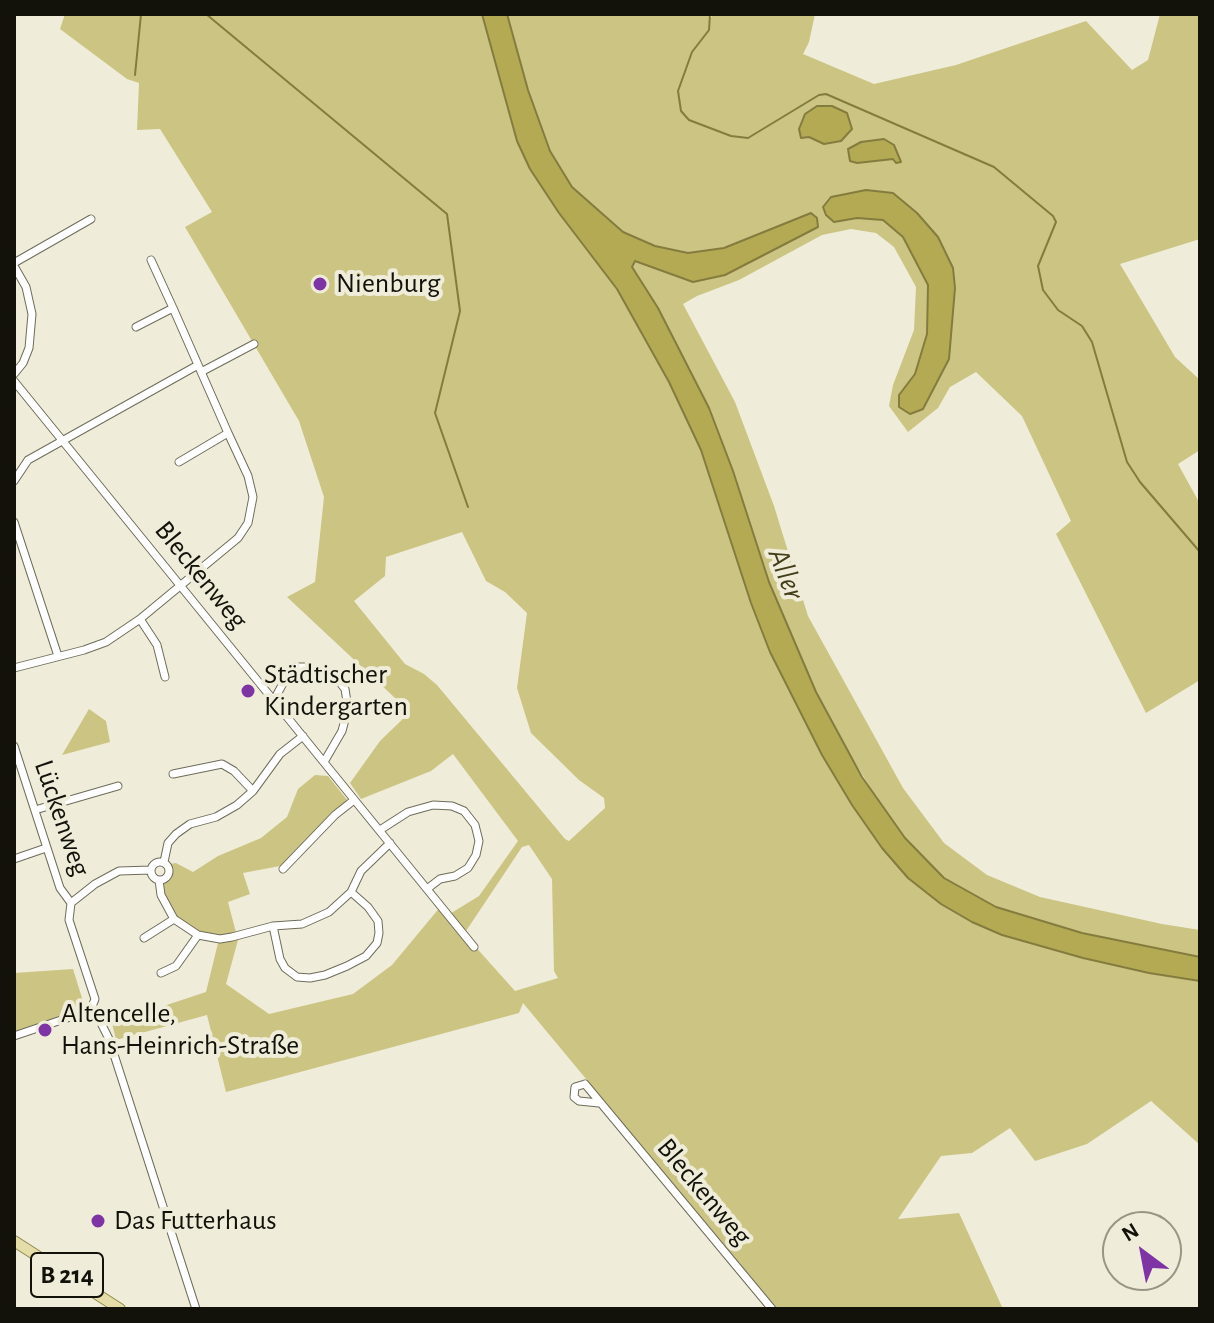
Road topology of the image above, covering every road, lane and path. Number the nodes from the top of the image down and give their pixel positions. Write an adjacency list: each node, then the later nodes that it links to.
1 (91, 219): 3 (street)
2 (151, 260): 4 (street)
3 (14, 264): 8 (street)
4 (173, 308): 5 (street); 7 (street)
5 (136, 327)
6 (254, 344): 7 (street)
7 (200, 368): 10 (street); 11 (street)
8 (14, 374)
9 (14, 381): 11 (street, Bleckenweg)
10 (228, 433): 12 (street); 15 (street)
11 (62, 441): 13 (street); 15 (street, Bleckenweg)
12 (179, 462)
13 (14, 481)
14 (14, 522): 17 (street)
15 (181, 584): 16 (street); 20 (street, Bleckenweg)
16 (140, 619): 17 (street); 19 (street)
17 (58, 656): 18 (street)
18 (14, 668)
19 (165, 677)
20 (274, 700): 21 (street, Bleckenweg); 23 (street)
21 (303, 736): 23 (street, Bleckenweg); 26 (street)
22 (14, 746): 28 (street, Lückenweg)
23 (324, 762): 27 (street, Bleckenweg)
24 (173, 774): 26 (street)
25 (118, 786): 28 (street)
26 (253, 791): 33 (street)
27 (354, 800): 29 (street, Bleckenweg); 34 (street)
28 (35, 810): 31 (street, Lückenweg)
29 (380, 830): 30 (street, Bleckenweg); 37 (street)
30 (390, 843): 37 (street, Bleckenweg); 38 (street)
31 (46, 848): 32 (street); 39 (street, Lückenweg)
32 (14, 859)
33 (164, 862): 35 (street); 36 (street)
34 (283, 869)
35 (151, 870): 36 (street); 39 (street)
36 (159, 880): 40 (street)
37 (427, 889): 44 (street, Bleckenweg)
38 (351, 892): 41 (street); 41 (street)
39 (71, 903): 46 (street, Lückenweg)
40 (174, 919): 42 (street); 43 (street)
41 (273, 926): 42 (street)
42 (198, 935): 45 (street)
43 (144, 938)
44 (474, 947)
45 (161, 973)
46 (89, 1014): 47 (street); 51 (street)
47 (14, 1036)
48 (601, 1103): 48 (street, Bleckenweg); 52 (street, Bleckenweg)
49 (14, 1241): 50 (main road, B 214)
50 (120, 1309)
51 (196, 1309)
52 (772, 1309)

